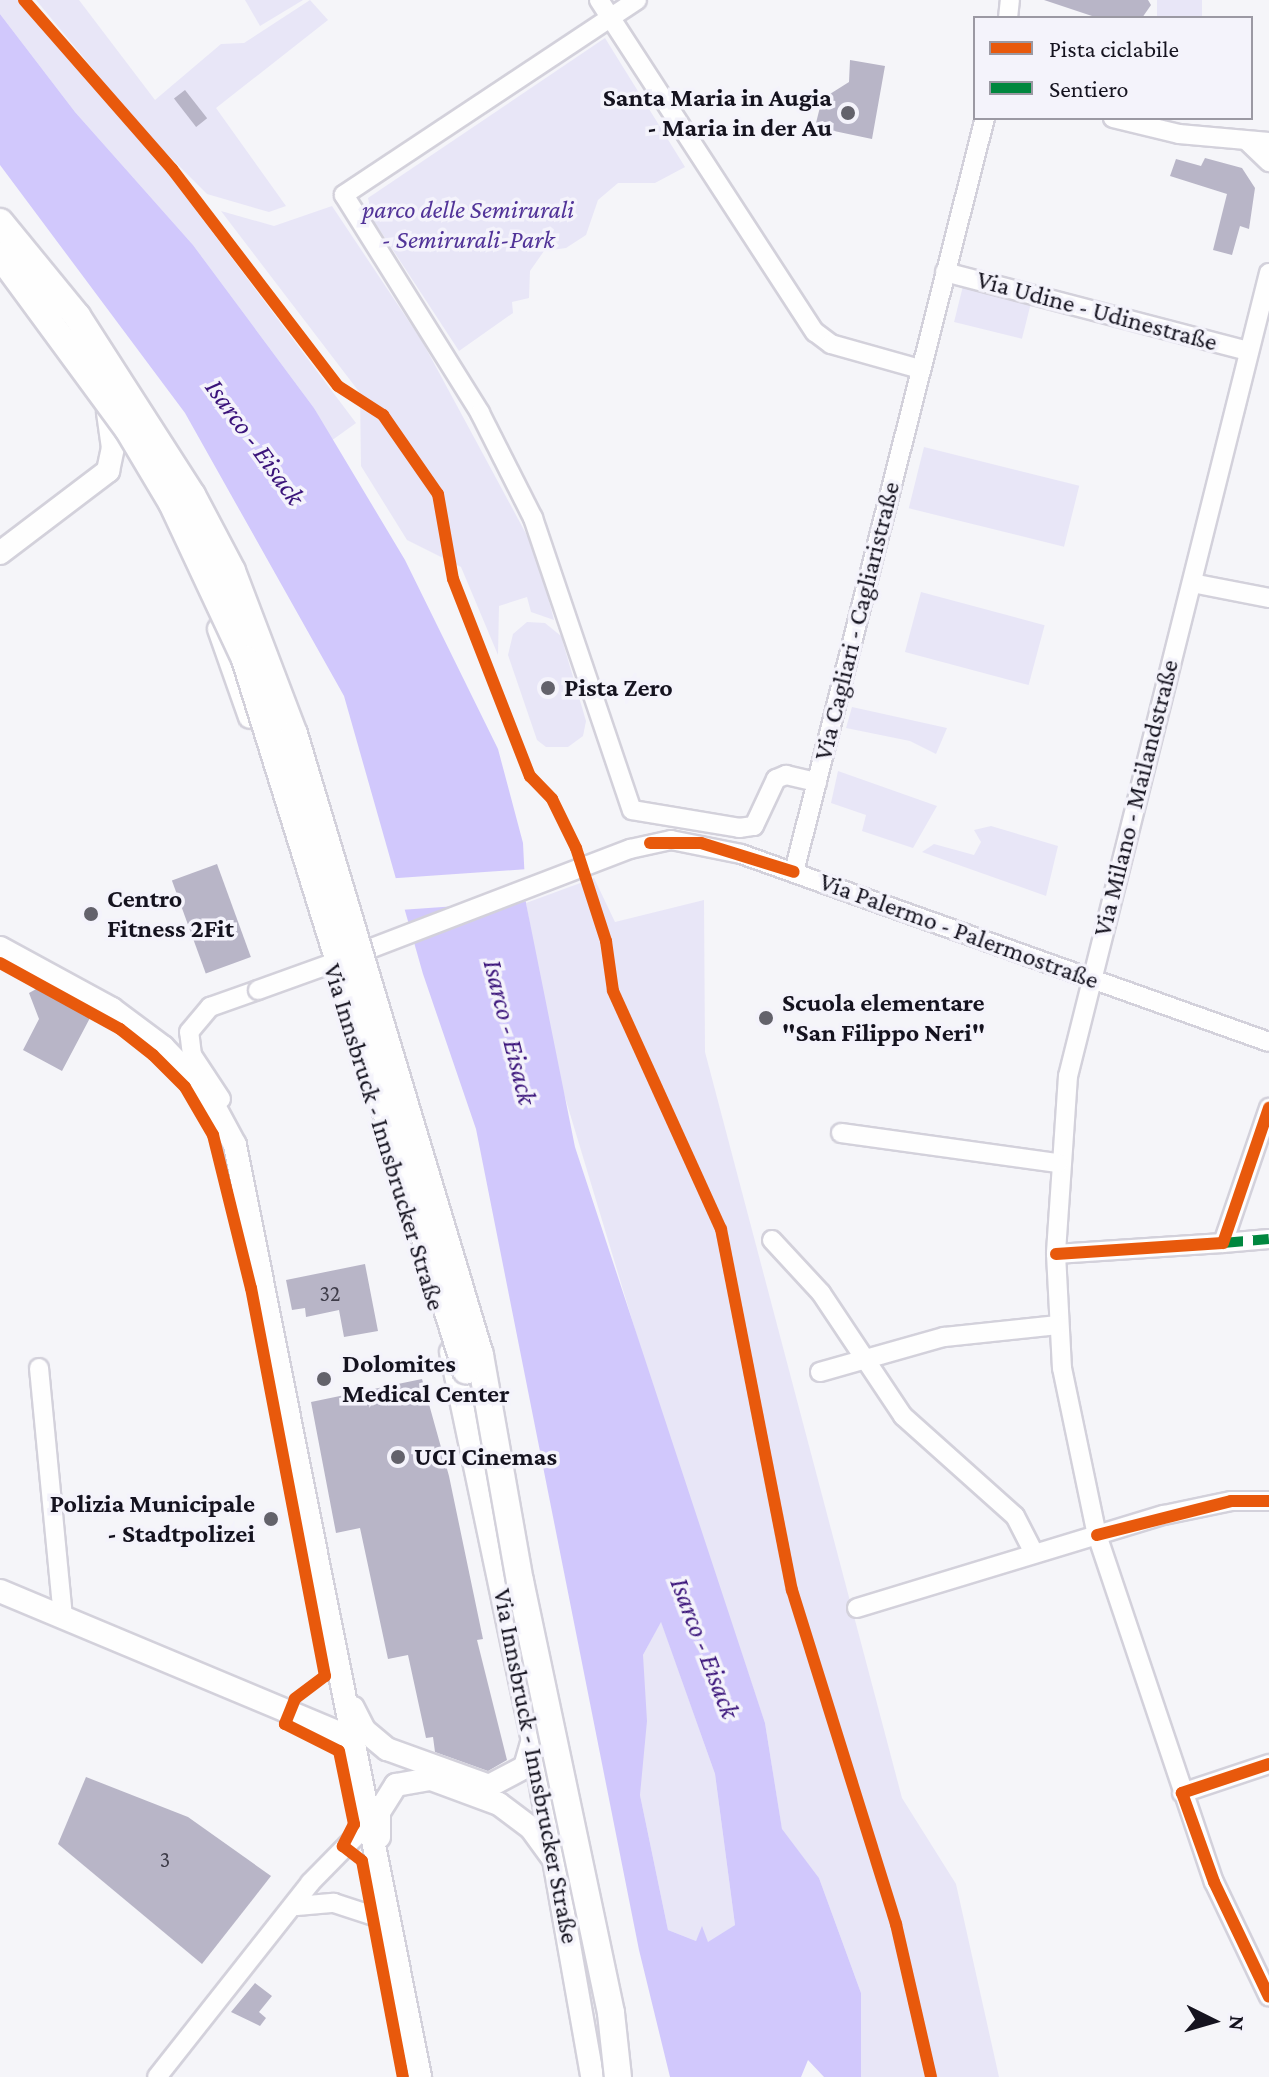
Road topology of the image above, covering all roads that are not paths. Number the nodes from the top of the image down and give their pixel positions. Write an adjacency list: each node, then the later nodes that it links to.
1 (599, 0): 3 (street)
2 (637, 0): 3 (street)
3 (610, 17): 15 (street); 20 (street)
4 (984, 120): 12 (street, Via Cagliari - Cagliaristraße)
5 (1124, 120): 6 (street)
6 (1248, 142): 7 (street); 8 (street)
7 (1269, 142)
8 (1269, 162)
9 (0, 222): 62 (highway, bridge)
10 (0, 255): 61 (highway, bridge)
11 (0, 261): 16 (main road, Via Innsbruck - Innsbrucker Straße)
12 (945, 272): 14 (street, Via Udine - Udinestraße); 15 (street, Via Cagliari - Cagliaristraße)
13 (1269, 273): 14 (street, Via Milano - Mailandstraße)
14 (1249, 351): 18 (street, Via Milano - Mailandstraße)
15 (920, 369): 20 (street, Via Cagliari - Cagliaristraße)
16 (108, 411): 17 (main road); 21 (main road, Via Innsbruck - Innsbrucker Straße)
17 (0, 553)
18 (1192, 583): 19 (street); 25 (street, Via Milano - Mailandstraße)
19 (1269, 598)
20 (817, 782): 22 (street, Via Cagliari - Cagliaristraße)
21 (294, 842): 24 (main road); 28 (main road, Via Innsbruck - Innsbrucker Straße)
22 (794, 872): 24 (street, Via Palermo - Palermostraße); 25 (street, Via Palermo - Palermostraße)
23 (0, 948): 30 (main road)
24 (349, 953): 28 (main road); 30 (street, Via Palermo - Palermostraße, bridge)
25 (1090, 978): 26 (street, Via Palermo - Palermostraße); 31 (street, Via Milano - Mailandstraße)
26 (1269, 1042)
27 (1269, 1108): 34 (street)
28 (377, 1116): 48 (main road, Via Innsbruck - Innsbrucker Straße)
29 (841, 1133): 31 (street)
30 (235, 1145): 46 (main road)
31 (1058, 1163): 35 (street, Via Milano - Mailandstraße)
32 (1269, 1239): 34 (street)
33 (772, 1240): 37 (street)
34 (1223, 1243): 35 (street)
35 (1056, 1254): 36 (street, Via Milano - Mailandstraße)
36 (1058, 1325): 37 (street); 41 (street, Via Milano - Mailandstraße)
37 (861, 1360): 39 (street); 42 (street)
38 (39, 1368): 45 (street)
39 (820, 1372)
40 (1269, 1501): 41 (street)
41 (1097, 1535): 42 (street); 51 (street, Via Milano - Mailandstraße)
42 (1034, 1553): 44 (street)
43 (0, 1591): 45 (main road)
44 (857, 1608)
45 (63, 1617): 47 (main road)
46 (339, 1674): 47 (main road); 48 (main road); 49 (main road)
47 (311, 1720): 49 (main road)
48 (532, 1735): 53 (main road, Via Innsbruck - Innsbrucker Straße)
49 (353, 1739): 52 (main road)
50 (1269, 1764): 51 (street)
51 (1182, 1793): 57 (street, Via Milano - Mailandstraße)
52 (369, 1823): 54 (main road); 55 (street)
53 (556, 1864): 54 (main road); 60 (main road, Via Innsbruck - Innsbrucker Straße)
54 (379, 1872): 56 (main road)
55 (297, 1906): 56 (street); 58 (street)
56 (389, 1921): 59 (main road)
57 (1269, 1997)
58 (157, 2077)
59 (420, 2077)
60 (592, 2077)
61 (602, 2077)
62 (618, 2077)

